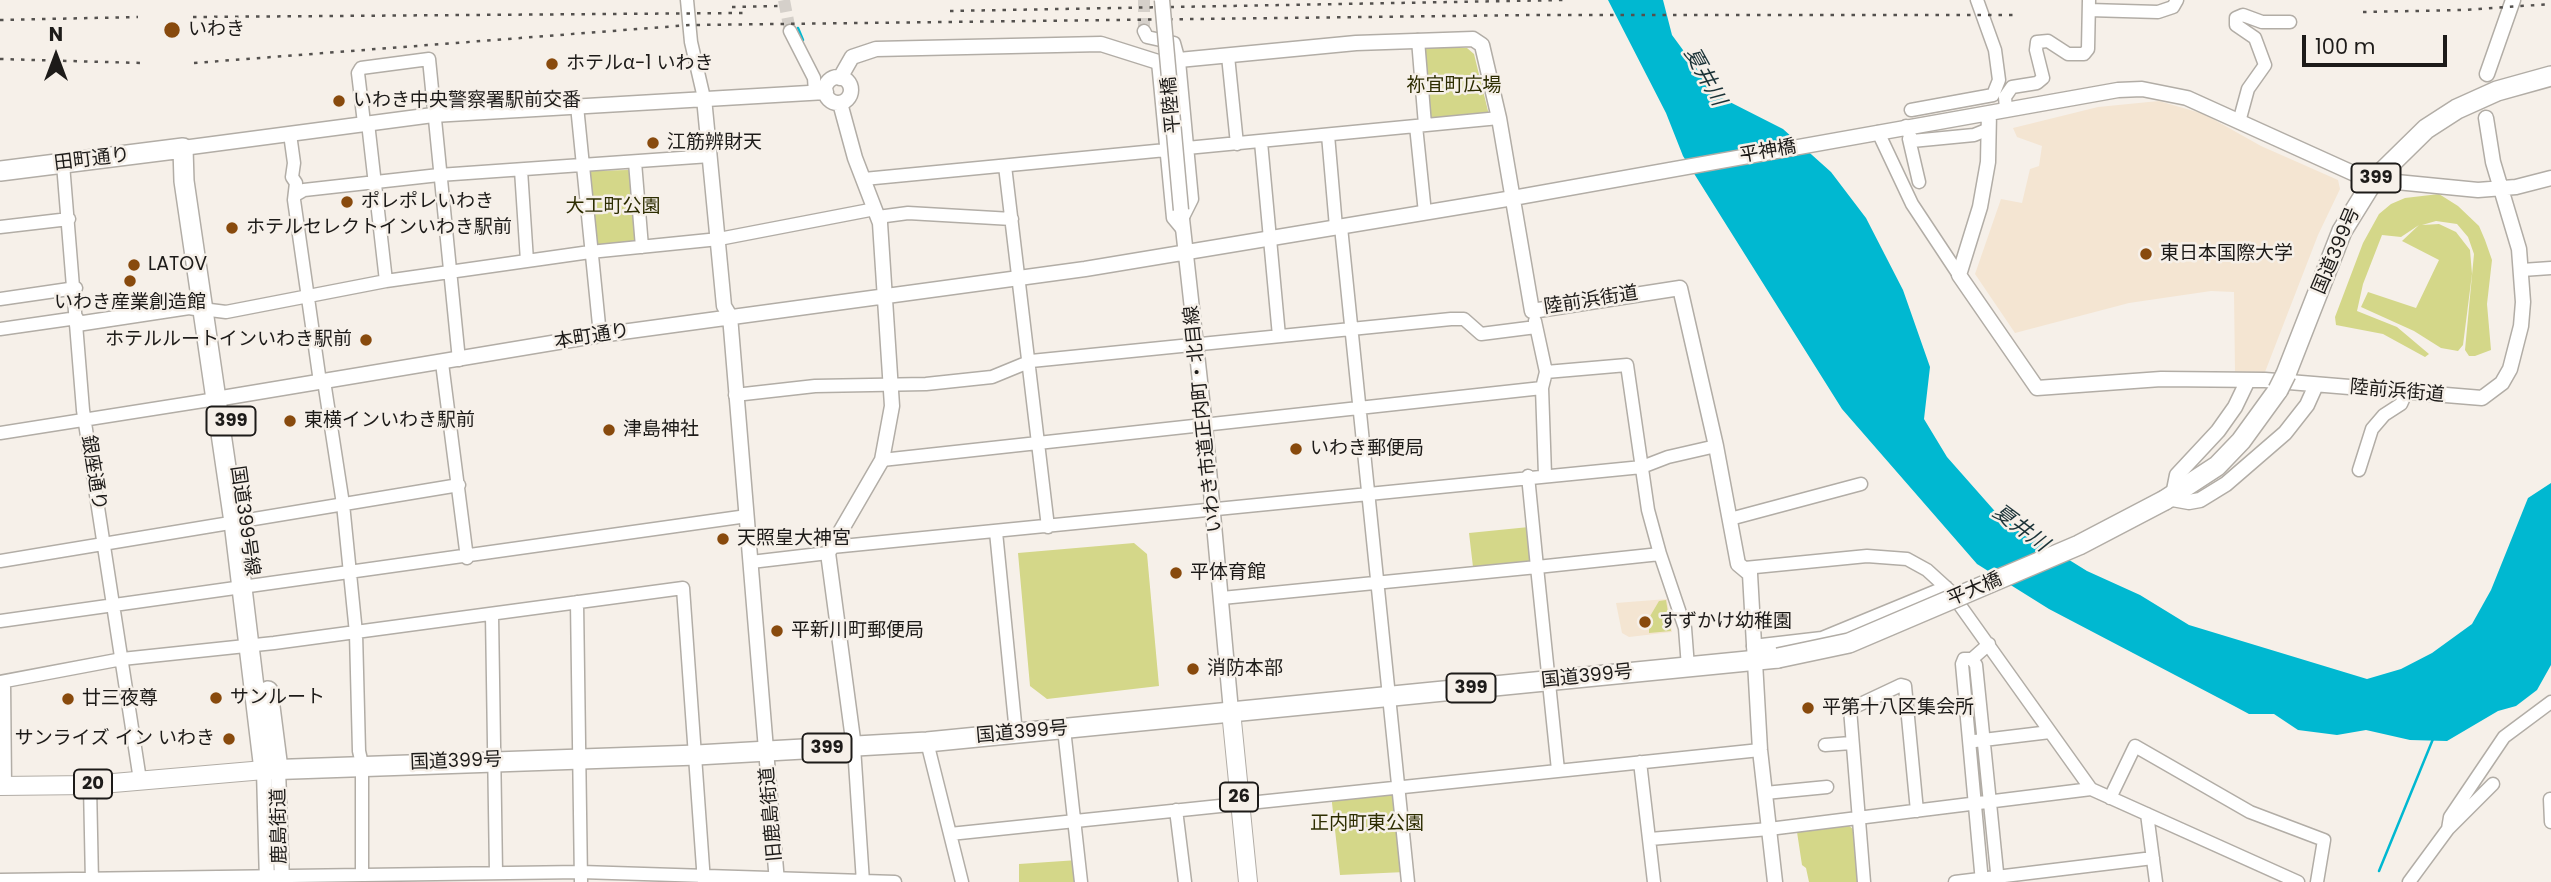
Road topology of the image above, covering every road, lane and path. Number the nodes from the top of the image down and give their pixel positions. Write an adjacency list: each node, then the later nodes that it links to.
1 (687, 0): 18 (street)
2 (1162, 0): 61 (street, 平陸橋, bridge)
3 (1977, 0): 21 (street)
4 (2177, 0): 6 (street)
5 (2513, 0): 14 (street)
6 (2089, 5): 22 (street)
7 (2290, 22): 28 (street)
8 (1144, 31): 12 (street)
9 (790, 32): 17 (street)
10 (1418, 40): 11 (street); 26 (street, 陸前浜街道); 30 (street)
11 (1228, 56): 12 (street); 37 (street)
12 (1179, 61): 13 (street); 39 (street)
13 (1158, 62): 16 (street); 40 (street)
14 (2487, 74)
15 (2551, 76): 51 (highway, 国道399号 / 399)
16 (840, 78): 17 (street); 19 (street)
17 (821, 92): 18 (street); 19 (street)
18 (704, 98): 20 (street); 41 (street, 旧鹿島街道)
19 (840, 103): 50 (street)
20 (576, 106): 25 (street); 44 (street)
21 (1971, 108): 23 (street); 24 (street, 平神橋); 33 (street, 平神橋)
22 (2006, 109): 24 (street, 平神橋); 28 (street, 平神橋)
23 (1911, 110)
24 (1989, 113): 31 (street)
25 (433, 115): 29 (street); 29 (street); 48 (street)
26 (1499, 118): 30 (street); 56 (street, 陸前浜街道)
27 (2486, 118): 54 (street, 陸前浜街道)
28 (2239, 122): 51 (street, 平神橋)
29 (366, 123): 34 (street); 53 (street)
30 (1421, 126): 35 (street); 58 (street)
31 (1989, 129): 33 (street); 73 (street)
32 (1875, 132): 33 (street, 平神橋); 56 (street, 平神橋); 73 (street)
33 (1908, 133): 52 (street)
34 (290, 134): 38 (street); 55 (street)
35 (1328, 135): 36 (street); 63 (street)
36 (1261, 142): 37 (street); 64 (street)
37 (1237, 144): 39 (street)
38 (183, 148): 43 (highway, 田町通り); 80 (highway, 国道399号線 / 399)
39 (1188, 149): 40 (street); 61 (street)
40 (1166, 151): 45 (street); 61 (street)
41 (710, 156): 42 (street); 65 (street, 旧鹿島街道)
42 (635, 162): 44 (street); 66 (street)
43 (63, 164): 47 (highway, 田町通り); 59 (street, 銀座通り)
44 (582, 166): 46 (street); 68 (street)
45 (1005, 166): 50 (street); 60 (street)
46 (521, 170): 48 (street); 69 (street)
47 (0, 171)
48 (439, 175): 53 (street); 72 (street)
49 (2551, 178): 54 (street)
50 (864, 179): 57 (street)
51 (2373, 181): 54 (street, 平神橋); 116 (highway, 国道399号 / 399)
52 (1919, 182)
53 (375, 183): 55 (street); 75 (street)
54 (2501, 190): 71 (street, 陸前浜街道)
55 (297, 194): 77 (street)
56 (1513, 198): 58 (street); 81 (street, 陸前浜街道)
57 (877, 213): 60 (street); 65 (street); 78 (street)
58 (1425, 213): 63 (street)
59 (69, 219): 62 (street); 76 (street, 銀座通り)
60 (1012, 219): 74 (street)
61 (1183, 220): 67 (street, いわき市道正内町・北目線)
62 (0, 227)
63 (1338, 227): 64 (street); 85 (street)
64 (1270, 237): 67 (street); 88 (street)
65 (719, 239): 66 (street); 82 (street, 旧鹿島街道)
66 (642, 247): 68 (street)
67 (1186, 250): 74 (street, 本町通り); 89 (street, いわき市道正内町・北目線)
68 (590, 252): 69 (street); 87 (street)
69 (527, 261): 72 (street)
70 (2551, 268): 71 (street)
71 (2522, 270): 99 (street, 陸前浜街道)
72 (450, 273): 75 (street); 90 (street)
73 (1959, 275): 94 (street, 陸前浜街道)
74 (1020, 278): 78 (street, 本町通り); 91 (street)
75 (386, 281): 77 (street)
76 (76, 288): 79 (street); 83 (street, 銀座通り)
77 (307, 295): 80 (street); 95 (street)
78 (886, 296): 82 (street, 本町通り); 96 (street)
79 (0, 299)
80 (209, 310): 83 (street); 101 (highway, 国道399号線 / 399)
81 (1532, 311): 84 (street); 107 (street, 陸前浜街道)
82 (730, 316): 87 (street, 本町通り); 100 (street, 旧鹿島街道)
83 (77, 321): 86 (street); 103 (street, 銀座通り)
84 (1536, 327): 85 (street); 93 (street)
85 (1350, 329): 88 (street); 102 (street)
86 (0, 330)
87 (600, 335): 90 (street, 本町通り)
88 (1279, 336): 89 (street)
89 (1196, 344): 91 (street); 104 (street, いわき市道正内町・北目線)
90 (459, 360): 92 (street, 本町通り)
91 (1031, 360): 96 (street); 106 (street)
92 (442, 363): 95 (street, 本町通り); 114 (street)
93 (1546, 372): 98 (street); 109 (street)
94 (2248, 380): 97 (street, 陸前浜街道); 116 (street)
95 (322, 382): 101 (street, 本町通り); 117 (street)
96 (891, 383): 100 (street); 108 (street)
97 (2316, 385): 99 (street, 陸前浜街道); 116 (street)
98 (1542, 387): 102 (street); 111 (street)
99 (2406, 393): 110 (street)
100 (735, 395): 119 (street, 旧鹿島街道)
101 (222, 398): 103 (street, 本町通り); 121 (highway, 国道399号線 / 399)
102 (1359, 409): 104 (street); 115 (street)
103 (85, 420): 105 (street, 本町通り); 124 (street, 銀座通り)
104 (1205, 426): 106 (street); 118 (street, いわき市道正内町・北目線)
105 (0, 433)
106 (1040, 444): 108 (street); 122 (street)
107 (1716, 446): 109 (street); 120 (street, 陸前浜街道)
108 (882, 460): 125 (street)
109 (1642, 467): 111 (street); 126 (street)
110 (2359, 470)
111 (1545, 475): 112 (street)
112 (1528, 477): 115 (street); 130 (street)
113 (1861, 484): 120 (street)
114 (459, 485): 117 (street); 127 (street)
115 (1367, 494): 118 (street); 133 (street)
116 (2168, 498): 145 (highway, 平大橋 / 399, bridge)
117 (344, 504): 121 (street); 132 (street)
118 (1213, 509): 122 (street); 136 (street, いわき市道正内町・北目線)
119 (747, 516): 127 (street); 129 (street, 旧鹿島街道)
120 (1730, 519): 131 (street, 陸前浜街道)
121 (239, 521): 124 (street); 134 (highway, 国道399号線 / 399)
122 (1048, 527): 123 (street)
123 (996, 532): 125 (street); 156 (street)
124 (104, 544): 128 (street); 138 (street, 銀座通り)
125 (830, 550): 129 (street); 162 (street)
126 (1660, 554): 130 (street); 148 (street)
127 (467, 558): 132 (street)
128 (0, 561)
129 (751, 562): 164 (street, 旧鹿島街道)
130 (1536, 566): 133 (street); 149 (street)
131 (1745, 568): 135 (street); 144 (street)
132 (348, 574): 134 (street); 141 (street)
133 (1376, 582): 136 (street); 151 (street)
134 (248, 587): 138 (street); 143 (highway, 国道399号線 / 399)
135 (1946, 587): 142 (street); 144 (street)
136 (1222, 598): 153 (street, いわき市道正内町・北目線)
137 (577, 602): 139 (street); 165 (street); 166 (street)
138 (114, 606): 140 (street); 146 (street, 銀座通り)
139 (492, 615): 141 (street); 167 (street)
140 (0, 621)
141 (356, 633): 143 (street); 169 (street)
142 (1989, 644): 147 (street); 155 (street)
143 (255, 645): 146 (street); 170 (highway, 国道399号線 / 399)
144 (1754, 653): 145 (highway, 国道399号 / 399); 148 (highway, 国道399号 / 399); 163 (street)
145 (1778, 658)
146 (122, 659): 150 (street); 172 (street, 銀座通り)
147 (1972, 659): 157 (street); 159 (street)
148 (1688, 667): 149 (highway, 国道399号 / 399)
149 (1550, 680): 151 (highway, 国道399号 / 399); 171 (street)
150 (2, 682): 175 (street)
151 (1387, 697): 153 (highway, 国道399号 / 399); 176 (street)
152 (2551, 702): 192 (street)
153 (1231, 712): 154 (highway, 国道399号 / 399); 183 (main road, 26)
154 (1064, 729): 156 (highway, 国道399号 / 399); 189 (street)
155 (2050, 732): 157 (street); 178 (street)
156 (1016, 733): 158 (highway, 国道399号 / 399)
157 (1983, 740): 159 (street); 182 (street)
158 (927, 742): 162 (highway, 国道399号 / 399); 193 (street)
159 (1968, 742): 184 (street)
160 (1851, 743): 161 (street); 186 (street); 188 (street)
161 (1825, 745)
162 (854, 747): 164 (highway, 国道399号 / 399); 208 (street)
163 (1760, 750): 168 (street); 179 (street)
164 (767, 751): 165 (highway, 国道399号 / 399); 203 (street, 旧鹿島街道)
165 (697, 755): 166 (highway, 国道399号 / 399); 202 (street)
166 (580, 758): 167 (highway, 国道399号 / 399); 200 (street)
167 (494, 761): 169 (highway, 国道399号 / 399); 197 (street)
168 (1640, 762): 171 (street); 194 (street)
169 (362, 764): 170 (highway, 国道399号 / 399); 196 (street)
170 (271, 770): 172 (main road, 20); 201 (street, 鹿島街道)
171 (1558, 770): 176 (street)
172 (140, 780): 174 (main road, 20)
173 (2493, 784): 192 (street)
174 (90, 785): 175 (main road, 20); 206 (street)
175 (3, 786)
176 (1396, 786): 183 (street); 214 (street)
177 (1827, 787): 179 (street)
178 (2091, 789): 180 (street); 182 (street)
179 (1765, 793): 191 (street)
180 (2110, 797): 187 (street); 221 (street)
181 (2550, 799): 190 (street)
182 (1990, 802): 184 (street); 204 (street)
183 (1239, 803): 185 (street); 213 (main road, 26)
184 (1975, 804): 186 (street); 207 (street)
185 (1176, 810): 189 (street); 212 (street)
186 (1917, 811): 188 (street)
187 (2147, 814): 195 (street); 220 (street)
188 (1858, 818): 191 (street); 217 (street)
189 (1076, 821): 193 (street); 211 (street)
190 (2551, 822)
191 (1769, 829): 194 (street); 216 (street)
192 (2448, 830): 222 (street)
193 (950, 834): 210 (street)
194 (1650, 839): 215 (street)
195 (2152, 858): 198 (street); 219 (street)
196 (362, 873): 199 (street); 201 (street)
197 (496, 873): 199 (street); 200 (street)
198 (2061, 876): 204 (street)
199 (411, 877)
200 (581, 877): 202 (street)
201 (274, 878): 206 (street)
202 (704, 879): 203 (street)
203 (777, 879): 208 (street)
204 (1998, 879): 207 (street)
205 (0, 880): 206 (street)
206 (91, 880)
207 (1982, 880): 218 (street)
208 (863, 881): 209 (street)
209 (895, 882)
210 (962, 882)
211 (1081, 882)
212 (1185, 882)
213 (1248, 882)
214 (1408, 882)
215 (1654, 882)
216 (1775, 882)
217 (1864, 882)
218 (1955, 882)
219 (2156, 882)
220 (2298, 882)
221 (2317, 882)
222 (2409, 882)

